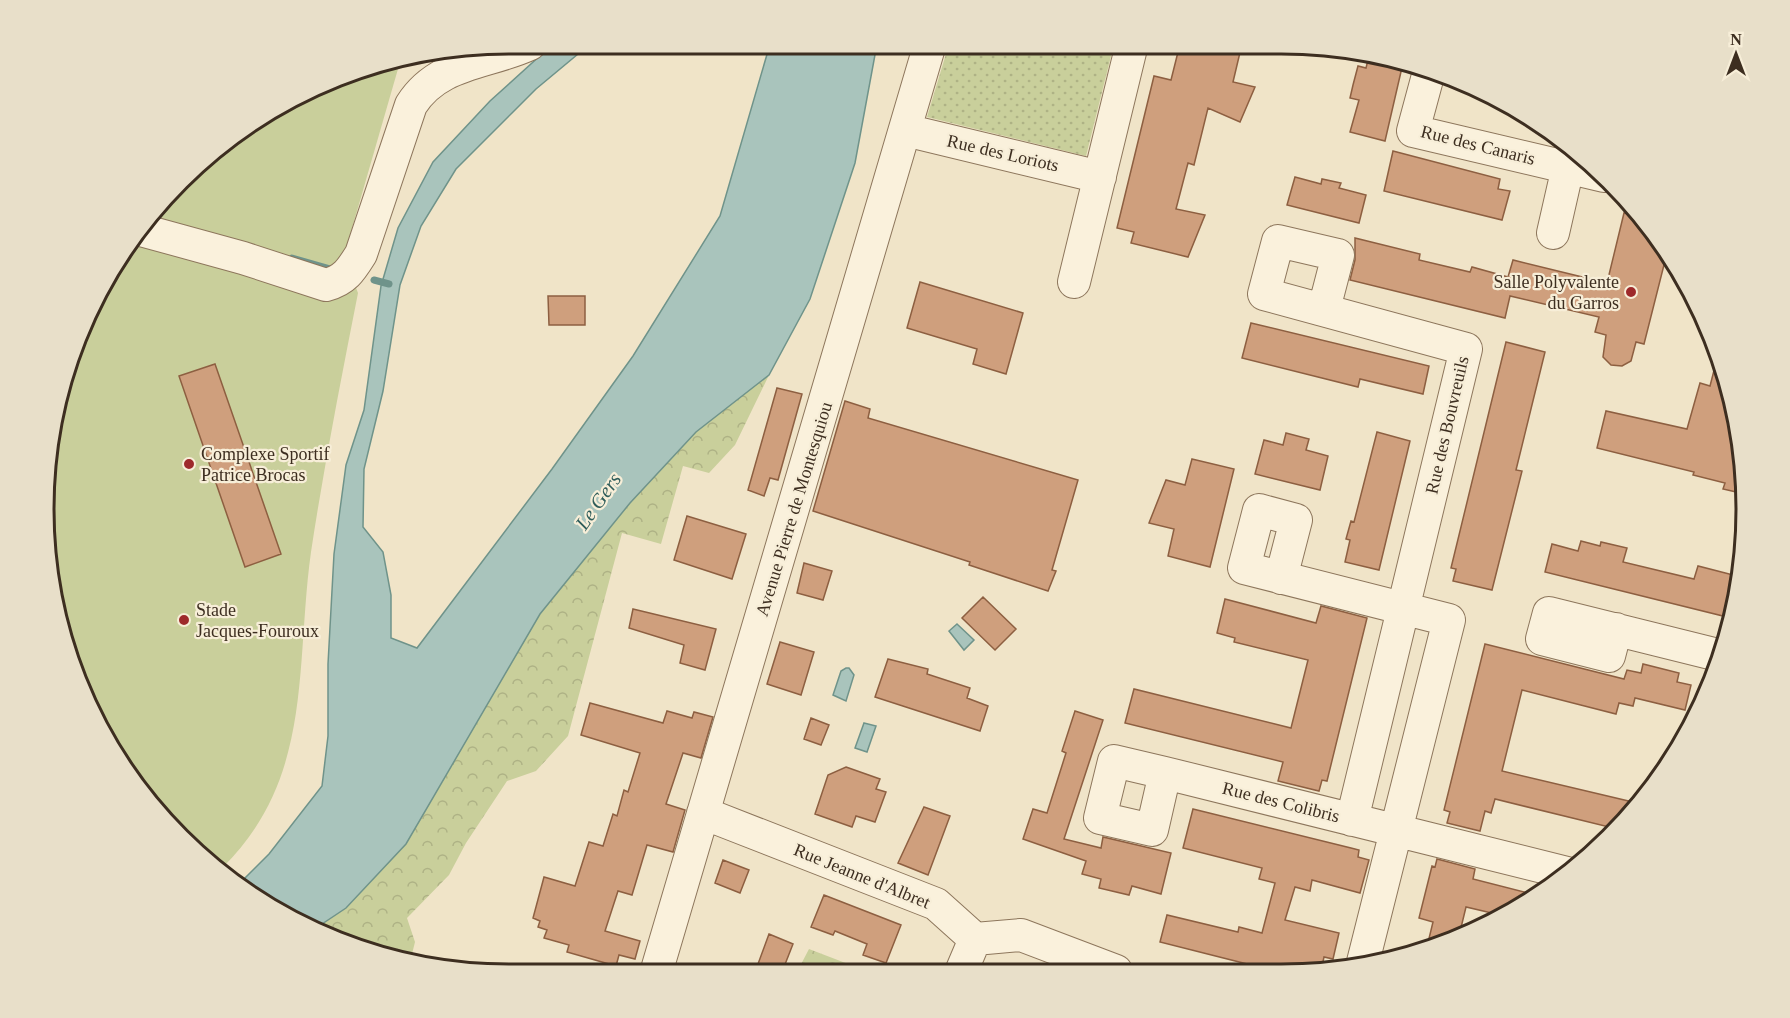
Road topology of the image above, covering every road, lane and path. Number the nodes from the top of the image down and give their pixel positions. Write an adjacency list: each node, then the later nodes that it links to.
1 (505, 54): 9 (street)
2 (927, 54): 5 (street, Avenue Pierre de Montesquiou)
3 (1130, 54): 8 (street)
4 (1427, 78): 6 (street, Rue des Canaris)
5 (905, 130): 8 (street, Rue des Loriots); 18 (street, Avenue Pierre de Montesquiou)
6 (1568, 167): 7 (street, Rue des Canaris); 10 (street)
7 (1586, 171)
8 (1100, 177): 11 (street)
9 (148, 232)
10 (1553, 233)
11 (1074, 282)
12 (1324, 309): 14 (street, Rue des Bouvreuils)
13 (1281, 578): 14 (street)
14 (1403, 609): 19 (street, Rue des Bouvreuils); 20 (street)
15 (1616, 629): 16 (street)
16 (1712, 654)
17 (1166, 773): 19 (street, Rue des Colibris)
18 (703, 813): 22 (street, Rue Jeanne d'Albret); 24 (street, Avenue Pierre de Montesquiou)
19 (1352, 820): 20 (street, Rue des Colibris)
20 (1396, 831): 21 (street, Rue des Colibris); 23 (street)
21 (1557, 871)
22 (975, 939): 25 (street); 26 (street)
23 (1365, 956)
24 (659, 964)
25 (964, 964)
26 (1098, 964)

